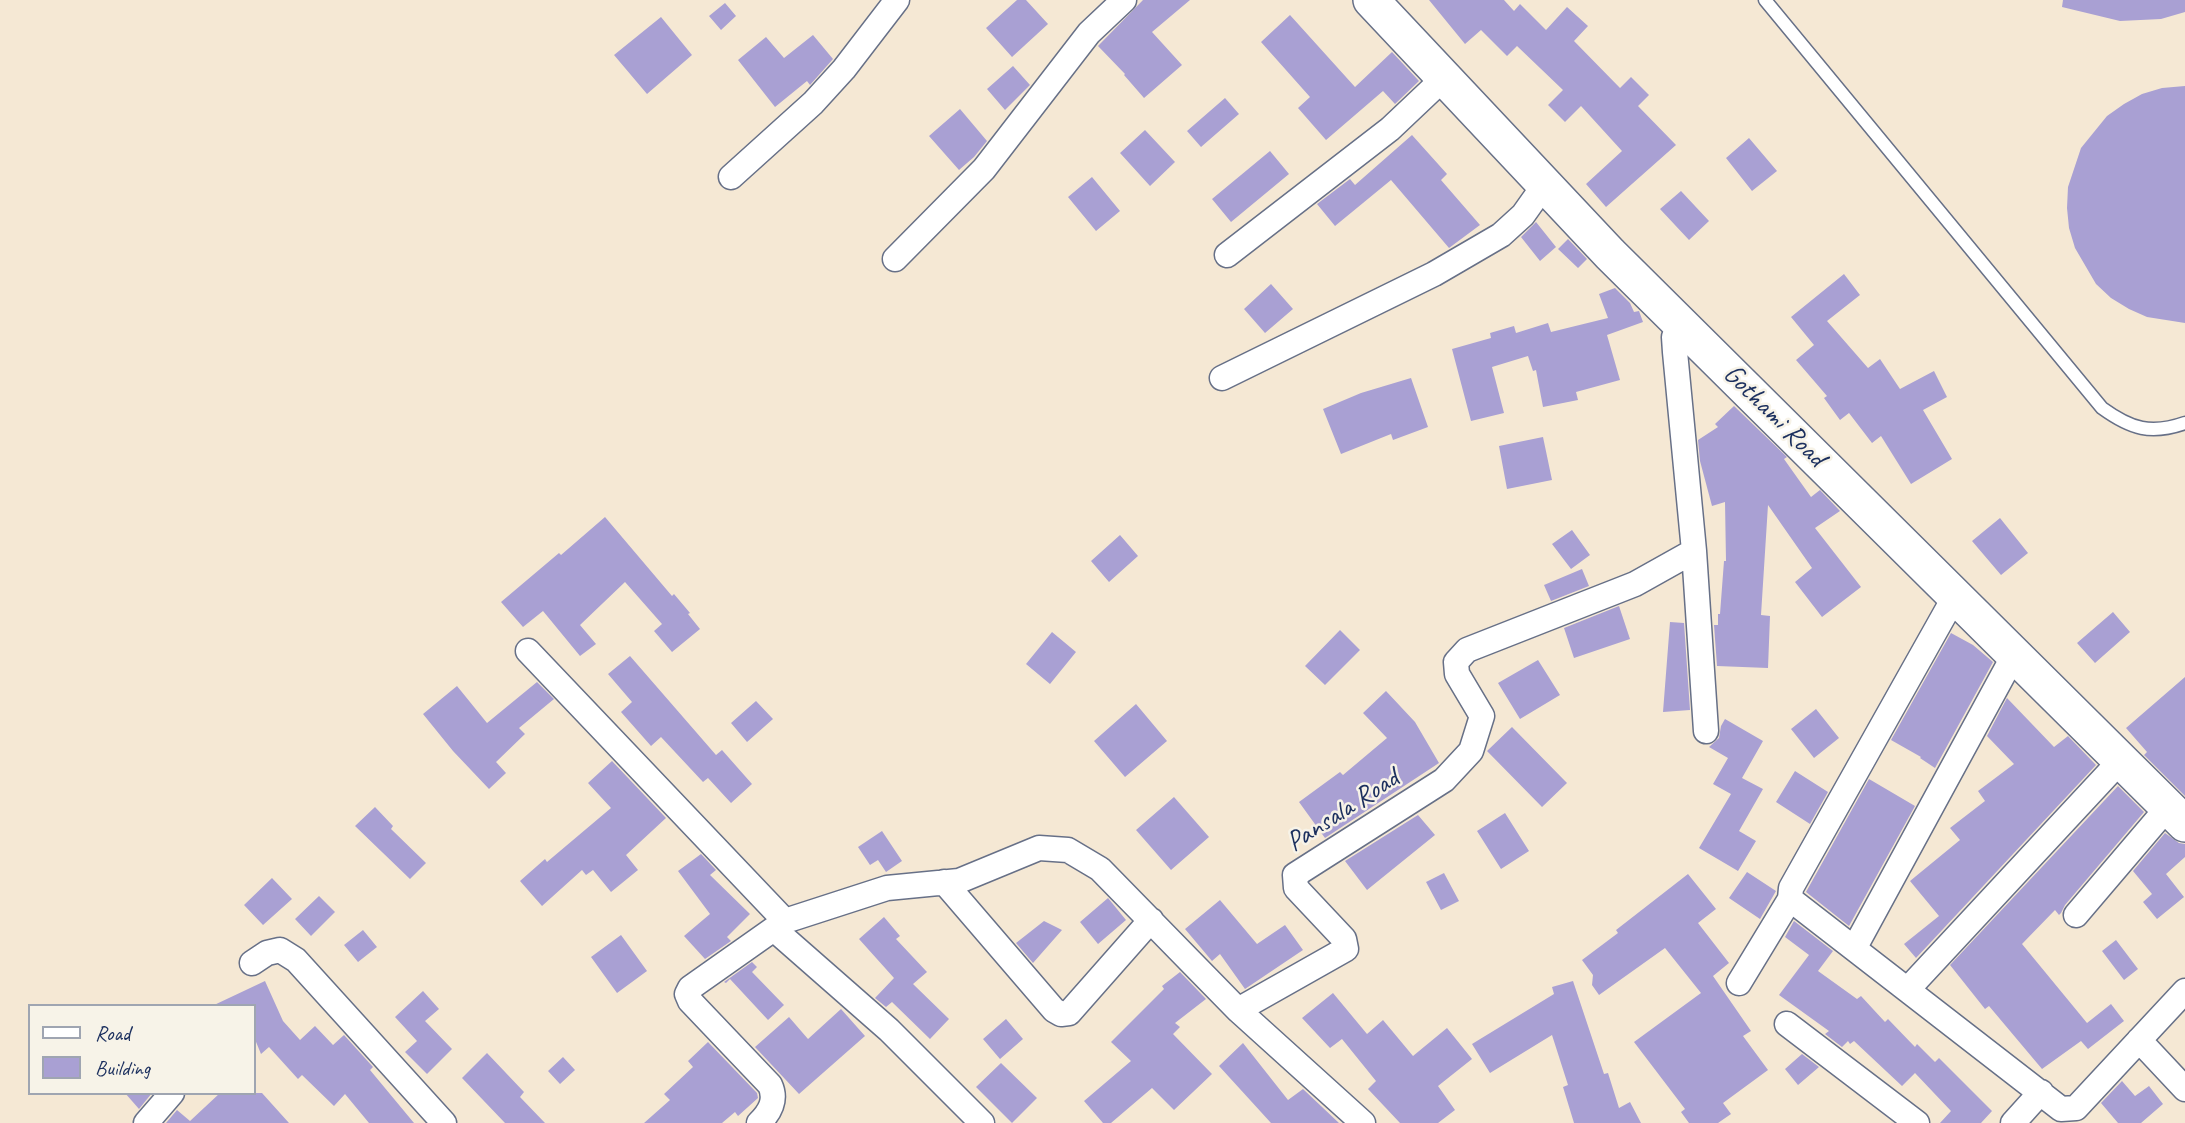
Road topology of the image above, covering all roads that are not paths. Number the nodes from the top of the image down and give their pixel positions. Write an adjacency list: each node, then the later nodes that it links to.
1 (897, 0): 6 (street)
2 (1124, 0): 9 (street)
3 (1765, 0): 12 (lane)
4 (1376, 1): 5 (street, Gothami Road)
5 (1445, 77): 7 (street, Gothami Road); 8 (street)
6 (732, 177)
7 (1545, 184): 10 (street, Gothami Road); 11 (street)
8 (1227, 255)
9 (895, 259)
10 (1680, 324): 13 (street); 14 (street, Gothami Road)
11 (1222, 378)
12 (2185, 423)
13 (1695, 551): 17 (street); 30 (street, Pansala Road)
14 (1955, 596): 16 (street, Gothami Road); 21 (street)
15 (528, 652): 24 (street)
16 (2014, 655): 18 (street, Gothami Road); 25 (street)
17 (1706, 731)
18 (2121, 760): 19 (street, Gothami Road); 28 (street)
19 (2176, 816): 22 (street)
20 (944, 882): 23 (street); 23 (street); 24 (street)
21 (1790, 899): 25 (street); 27 (street)
22 (2076, 915)
23 (1152, 920): 30 (street)
24 (780, 925): 38 (street); 39 (street)
25 (1855, 947): 28 (street)
26 (252, 963): 37 (street)
27 (1740, 983)
28 (1908, 989): 34 (street)
29 (2185, 990): 32 (street)
30 (1238, 1010): 40 (street)
31 (1787, 1024): 41 (street)
32 (2139, 1040): 33 (street); 34 (street)
33 (2185, 1089)
34 (2041, 1092): 42 (street)
35 (170, 1095): 36 (street)
36 (146, 1123)
37 (444, 1123)
38 (759, 1123)
39 (982, 1123)
40 (1363, 1123)
41 (1917, 1123)
42 (2013, 1123)

